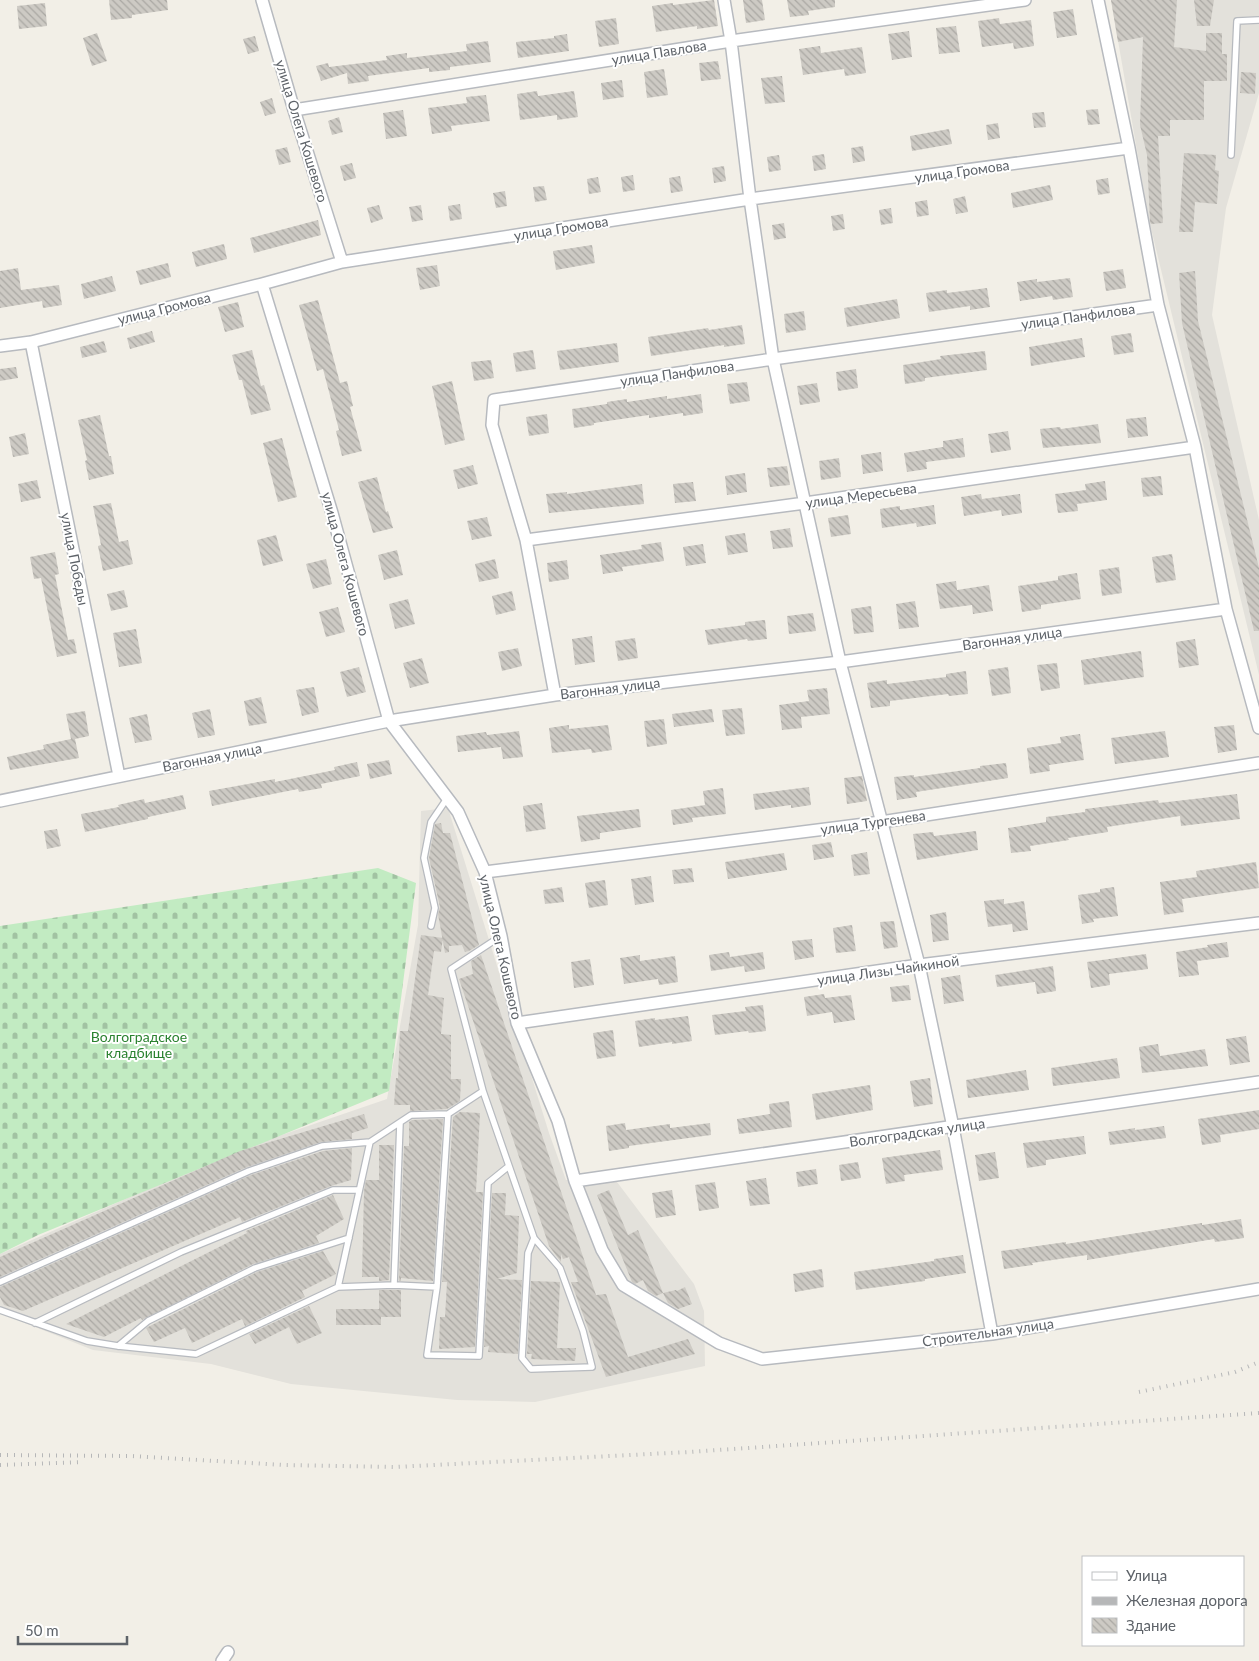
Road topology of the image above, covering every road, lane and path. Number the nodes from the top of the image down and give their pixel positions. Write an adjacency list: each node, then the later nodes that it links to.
1 (262, 0): 7 (street, улица Олега Кошевого)
2 (724, 0): 6 (street)
3 (1025, 0): 6 (street, улица Павлова)
4 (1098, 0): 8 (street)
5 (1259, 20): 9 (lane)
6 (731, 41): 7 (street, улица Павлова); 10 (street)
7 (294, 110): 11 (street, улица Олега Кошевого)
8 (1129, 148): 10 (street, улица Громова); 13 (street)
9 (1231, 155)
10 (750, 199): 11 (street, улица Громова); 16 (street)
11 (342, 262): 12 (street, улица Громова)
12 (262, 284): 14 (street, улица Громова); 23 (street, улица Олега Кошевого)
13 (1158, 305): 16 (street, улица Панфилова); 17 (street)
14 (31, 342): 15 (street, улица Громова); 26 (street, улица Победы)
15 (0, 346)
16 (773, 359): 18 (street); 19 (street, улица Панфилова)
17 (1195, 447): 18 (street, улица Мересьева); 20 (street)
18 (806, 503): 19 (street, улица Мересьева); 21 (street)
19 (526, 540): 22 (street, улица Панфилова)
20 (1226, 609): 21 (street, Вагонная улица); 24 (street)
21 (840, 662): 22 (street, Вагонная улица); 29 (street)
22 (555, 695): 23 (street, Вагонная улица)
23 (389, 721): 26 (street, Вагонная улица); 27 (street, улица Олега Кошевого)
24 (1259, 728)
25 (1259, 763): 29 (street, улица Тургенева)
26 (119, 776): 28 (street, Вагонная улица)
27 (448, 797): 30 (street, улица Олега Кошевого); 32 (lane)
28 (0, 801)
29 (881, 822): 30 (street, улица Тургенева); 34 (street)
30 (486, 872): 33 (street, улица Олега Кошевого)
31 (1259, 923): 34 (street, улица Лизы Чайкиной)
32 (431, 926)
33 (501, 936): 35 (street, улица Олега Кошевого); 37 (lane)
34 (919, 965): 35 (street, улица Лизы Чайкиной); 40 (street)
35 (518, 1023): 43 (street, улица Олега Кошевого)
36 (1259, 1082): 40 (street, Волгоградская улица)
37 (483, 1091): 38 (lane); 42 (lane)
38 (448, 1114): 39 (lane); 50 (lane)
39 (400, 1123): 41 (lane); 48 (lane)
40 (953, 1127): 43 (street, Волгоградская улица); 54 (street)
41 (370, 1142): 44 (lane); 47 (lane)
42 (509, 1166): 46 (lane); 50 (lane)
43 (575, 1181): 55 (street, улица Олега Кошевого)
44 (359, 1190): 45 (lane); 53 (lane)
45 (349, 1238): 49 (lane); 56 (lane)
46 (534, 1238): 46 (lane)
47 (0, 1282)
48 (394, 1286): 49 (lane); 50 (lane)
49 (338, 1287): 56 (lane)
50 (437, 1287)
51 (1259, 1289): 54 (street, Строительная улица)
52 (0, 1310): 53 (lane)
53 (35, 1323): 56 (lane)
54 (992, 1334): 55 (street, Строительная улица)
55 (719, 1342)
56 (118, 1346)

